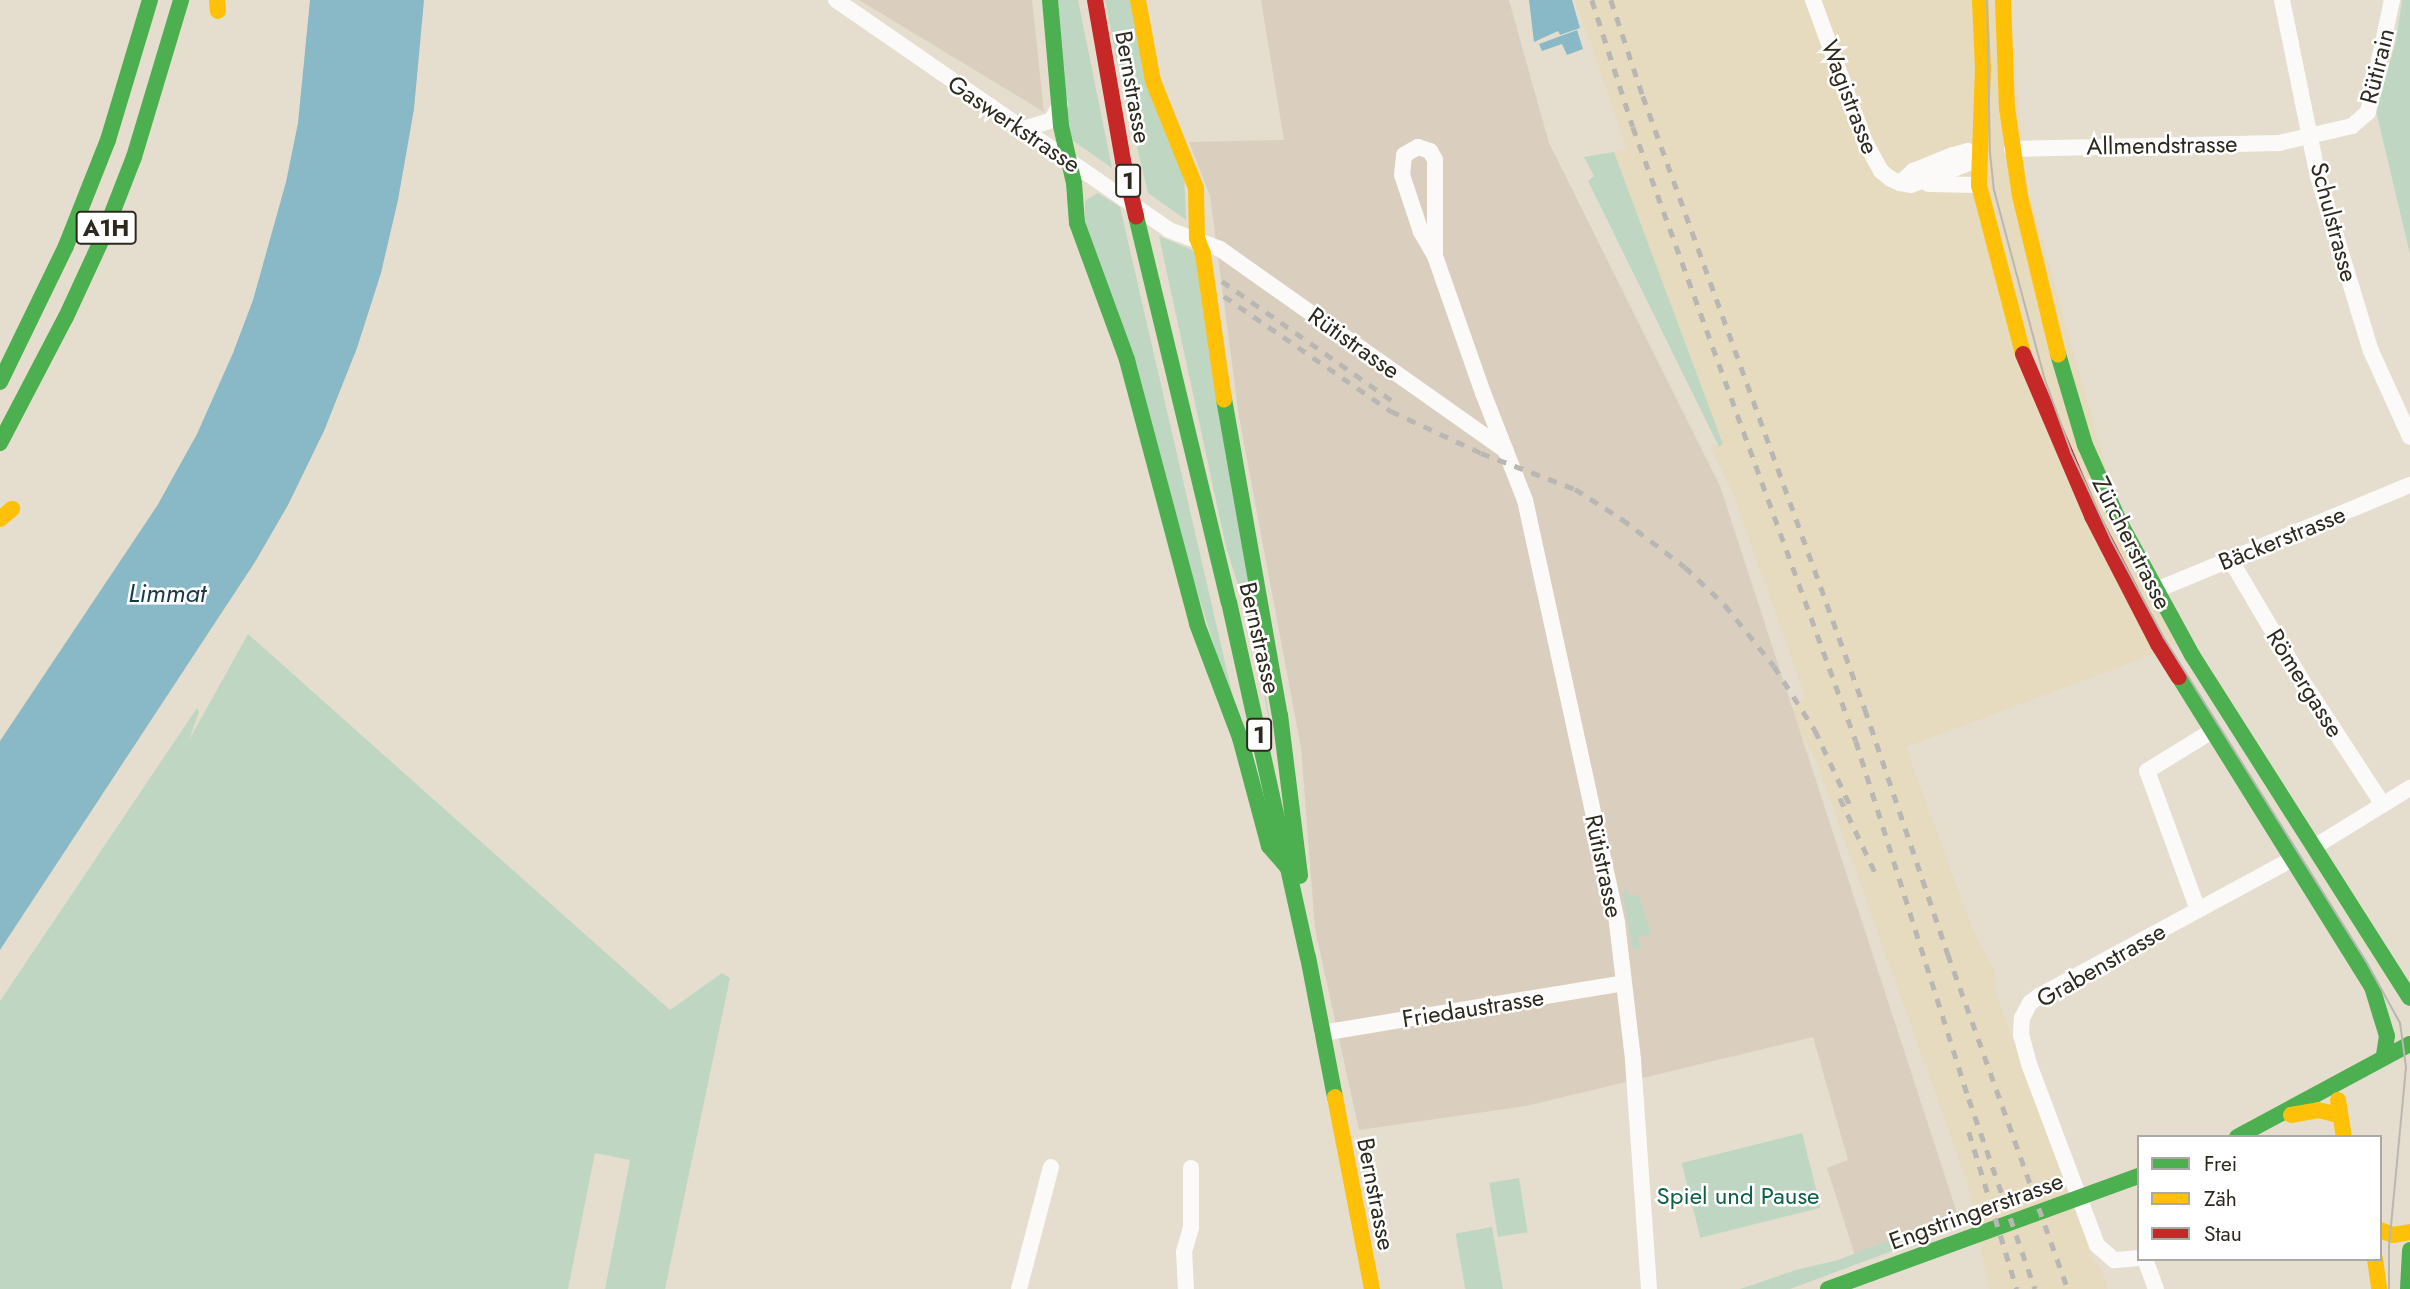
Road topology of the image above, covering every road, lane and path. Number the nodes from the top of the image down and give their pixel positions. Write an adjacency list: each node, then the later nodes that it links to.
1 (150, 0): 22 (main road, A1H)
2 (181, 0): 24 (main road, A1H)
3 (836, 0): 13 (street, Gaswerkstrasse)
4 (1050, 0): 12 (main road)
5 (1095, 0): 34 (main road, Bernstrasse / 1)
6 (1138, 0): 20 (main road)
7 (1813, 0): 18 (street, Wagistrasse)
8 (1980, 0): 16 (main road, Zürcherstrasse)
9 (2004, 0): 15 (main road, Zürcherstrasse)
10 (2282, 0): 14 (street, Schulstrasse)
11 (2392, 0): 14 (street, Rütirain)
12 (1061, 101): 13 (street); 17 (main road)
13 (1020, 130): 17 (street, Gaswerkstrasse)
14 (2312, 144): 15 (street, Allmendstrasse); 23 (street, Schulstrasse)
15 (2012, 149): 16 (main road); 28 (main road, Zürcherstrasse)
16 (1979, 155): 18 (street); 19 (main road, Zürcherstrasse)
17 (1066, 160): 20 (street, Gaswerkstrasse); 34 (main road)
18 (1906, 184): 19 (street)
19 (1979, 185): 29 (main road, Zürcherstrasse)
20 (1197, 238): 25 (street, Rütistrasse); 36 (main road)
21 (1435, 256): 21 (street); 25 (street, Rütistrasse)
22 (0, 382)
23 (2410, 437)
24 (0, 443)
25 (1508, 453): 37 (street, Rütistrasse)
26 (2410, 485): 27 (street, Bäckerstrasse)
27 (2230, 559): 28 (street, Bäckerstrasse); 31 (street, Römergasse)
28 (2154, 591): 32 (main road, Zürcherstrasse)
29 (2212, 731): 33 (main road, Zürcherstrasse); 35 (street)
30 (2410, 788): 31 (street)
31 (2383, 805): 32 (street)
32 (2314, 846): 38 (main road, Zürcherstrasse)
33 (2292, 859): 35 (street, Grabenstrasse); 41 (main road, Zürcherstrasse)
34 (1289, 869): 36 (main road, Bernstrasse / 1)
35 (2198, 910): 53 (street, Grabenstrasse)
36 (1305, 942): 39 (main road, Bernstrasse / 1)
37 (1625, 983): 39 (street, Friedaustrasse); 59 (street, Rütistrasse)
38 (2410, 998)
39 (1322, 1033): 58 (main road, Bernstrasse / 1)
40 (2410, 1044): 41 (main road)
41 (2384, 1056): 42 (main road)
42 (2345, 1081): 43 (main road); 44 (main road)
43 (2338, 1115): 44 (main road); 46 (main road)
44 (2261, 1125): 45 (main road)
45 (2241, 1135)
46 (2343, 1135)
47 (1051, 1167): 56 (street)
48 (1191, 1168): 57 (street)
49 (2137, 1176): 60 (main road, Engstringerstrasse)
50 (2382, 1231): 51 (main road)
51 (2410, 1232)
52 (2410, 1250): 63 (main road)
53 (2137, 1258)
54 (2146, 1261): 61 (street)
55 (2375, 1261): 62 (main road)
56 (1019, 1289)
57 (1186, 1289)
58 (1372, 1289)
59 (1649, 1289)
60 (1828, 1289)
61 (2156, 1289)
62 (2379, 1289)
63 (2408, 1289)

